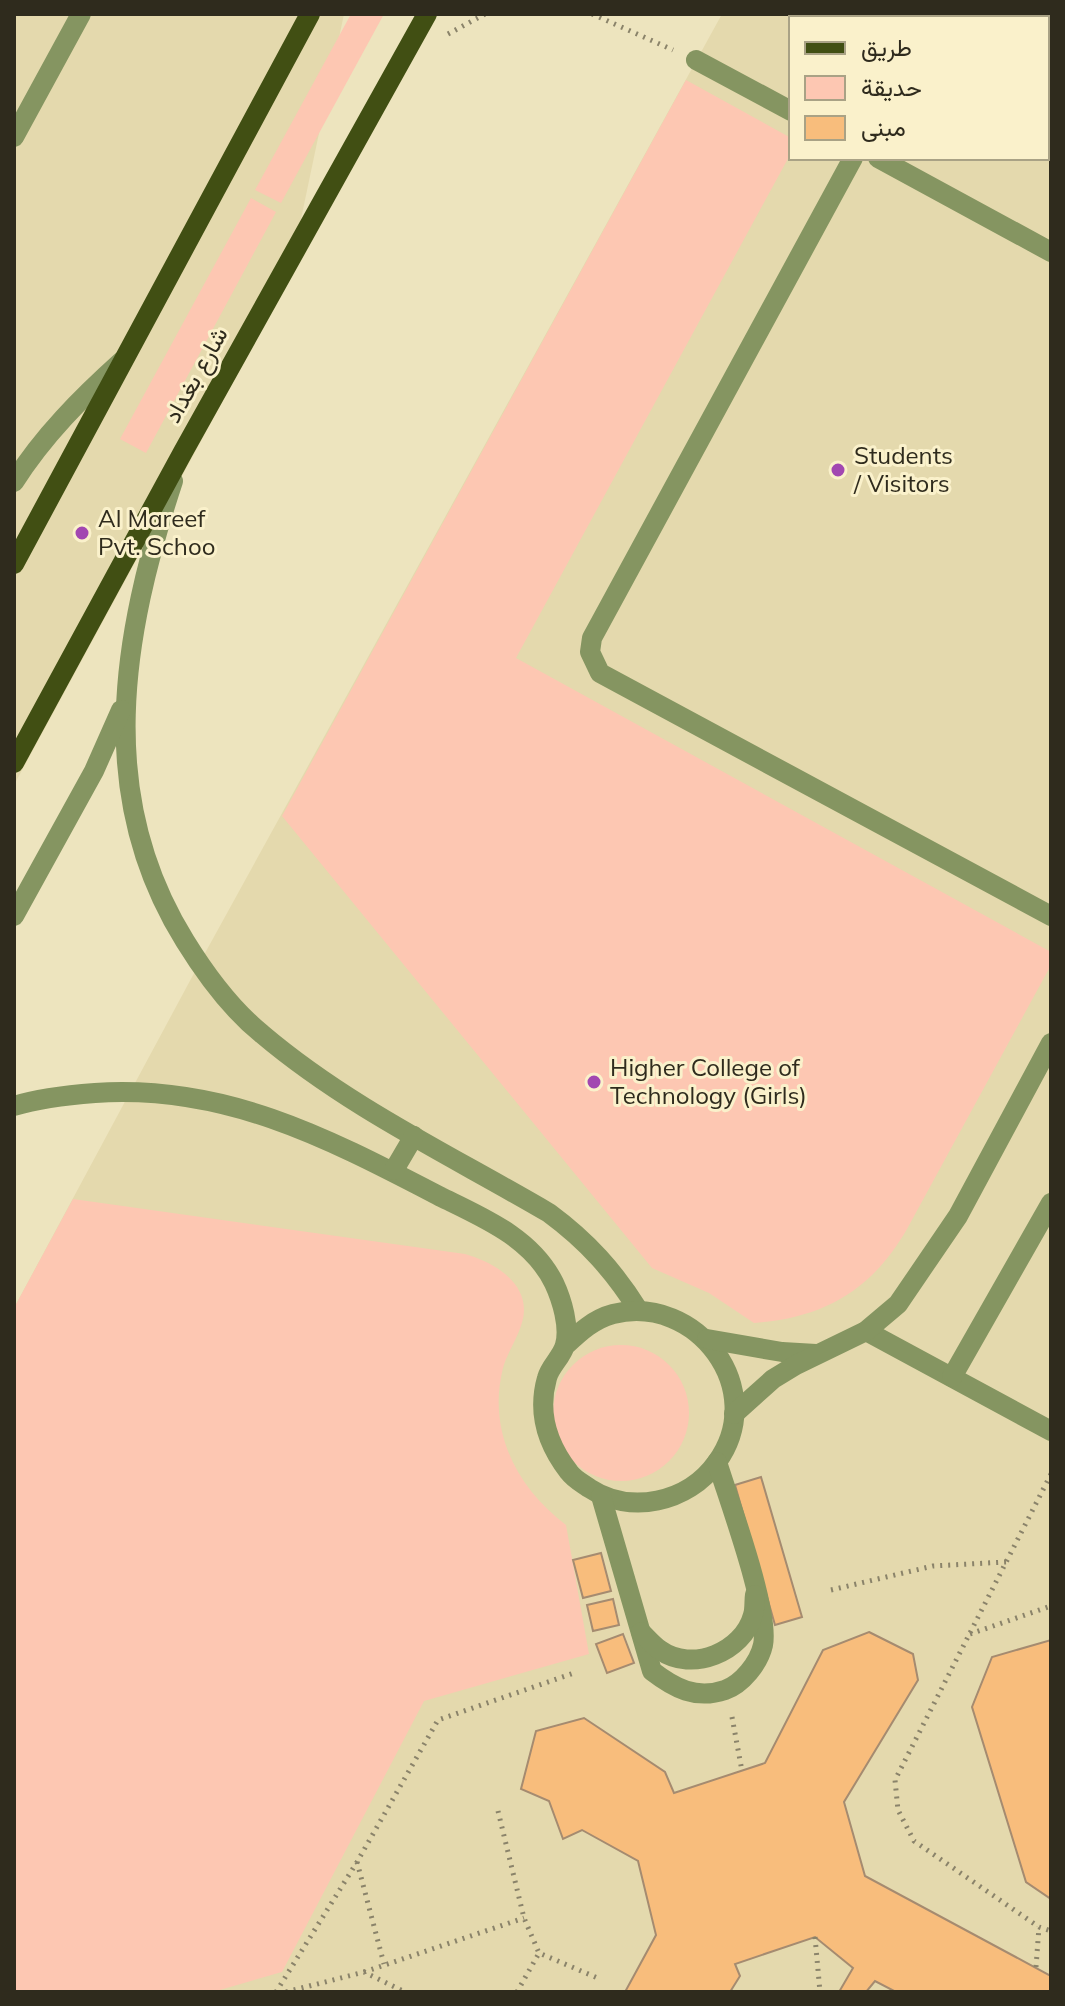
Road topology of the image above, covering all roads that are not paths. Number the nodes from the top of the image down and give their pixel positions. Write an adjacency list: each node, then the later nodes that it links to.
1 (81, 14): 6 (street)
2 (310, 14): 10 (main road)
3 (427, 14): 11 (main road, شارع بغداد)
4 (696, 60): 5 (street)
5 (789, 110)
6 (14, 137)
7 (852, 160): 17 (street)
8 (882, 160): 9 (street)
9 (1051, 252)
10 (128, 356): 12 (street); 13 (main road)
11 (183, 452): 14 (street); 15 (main road, شارع بغداد)
12 (14, 482)
13 (14, 564)
14 (127, 692): 16 (street); 20 (street)
15 (14, 763)
16 (14, 916)
17 (1051, 916)
18 (1051, 1043): 24 (street)
19 (14, 1106): 21 (street)
20 (414, 1136): 21 (street); 23 (street)
21 (394, 1170): 26 (street)
22 (1051, 1203): 28 (street)
23 (639, 1311): 25 (street); 26 (street)
24 (866, 1331): 27 (street); 28 (street)
25 (707, 1339): 27 (street); 29 (street)
26 (566, 1345): 32 (street)
27 (820, 1354): 29 (street)
28 (952, 1377): 30 (street)
29 (734, 1414): 31 (street)
30 (1051, 1431)
31 (717, 1462): 32 (street); 33 (street)
32 (601, 1496): 34 (street)
33 (755, 1588): 34 (street); 34 (street)
34 (641, 1632)

